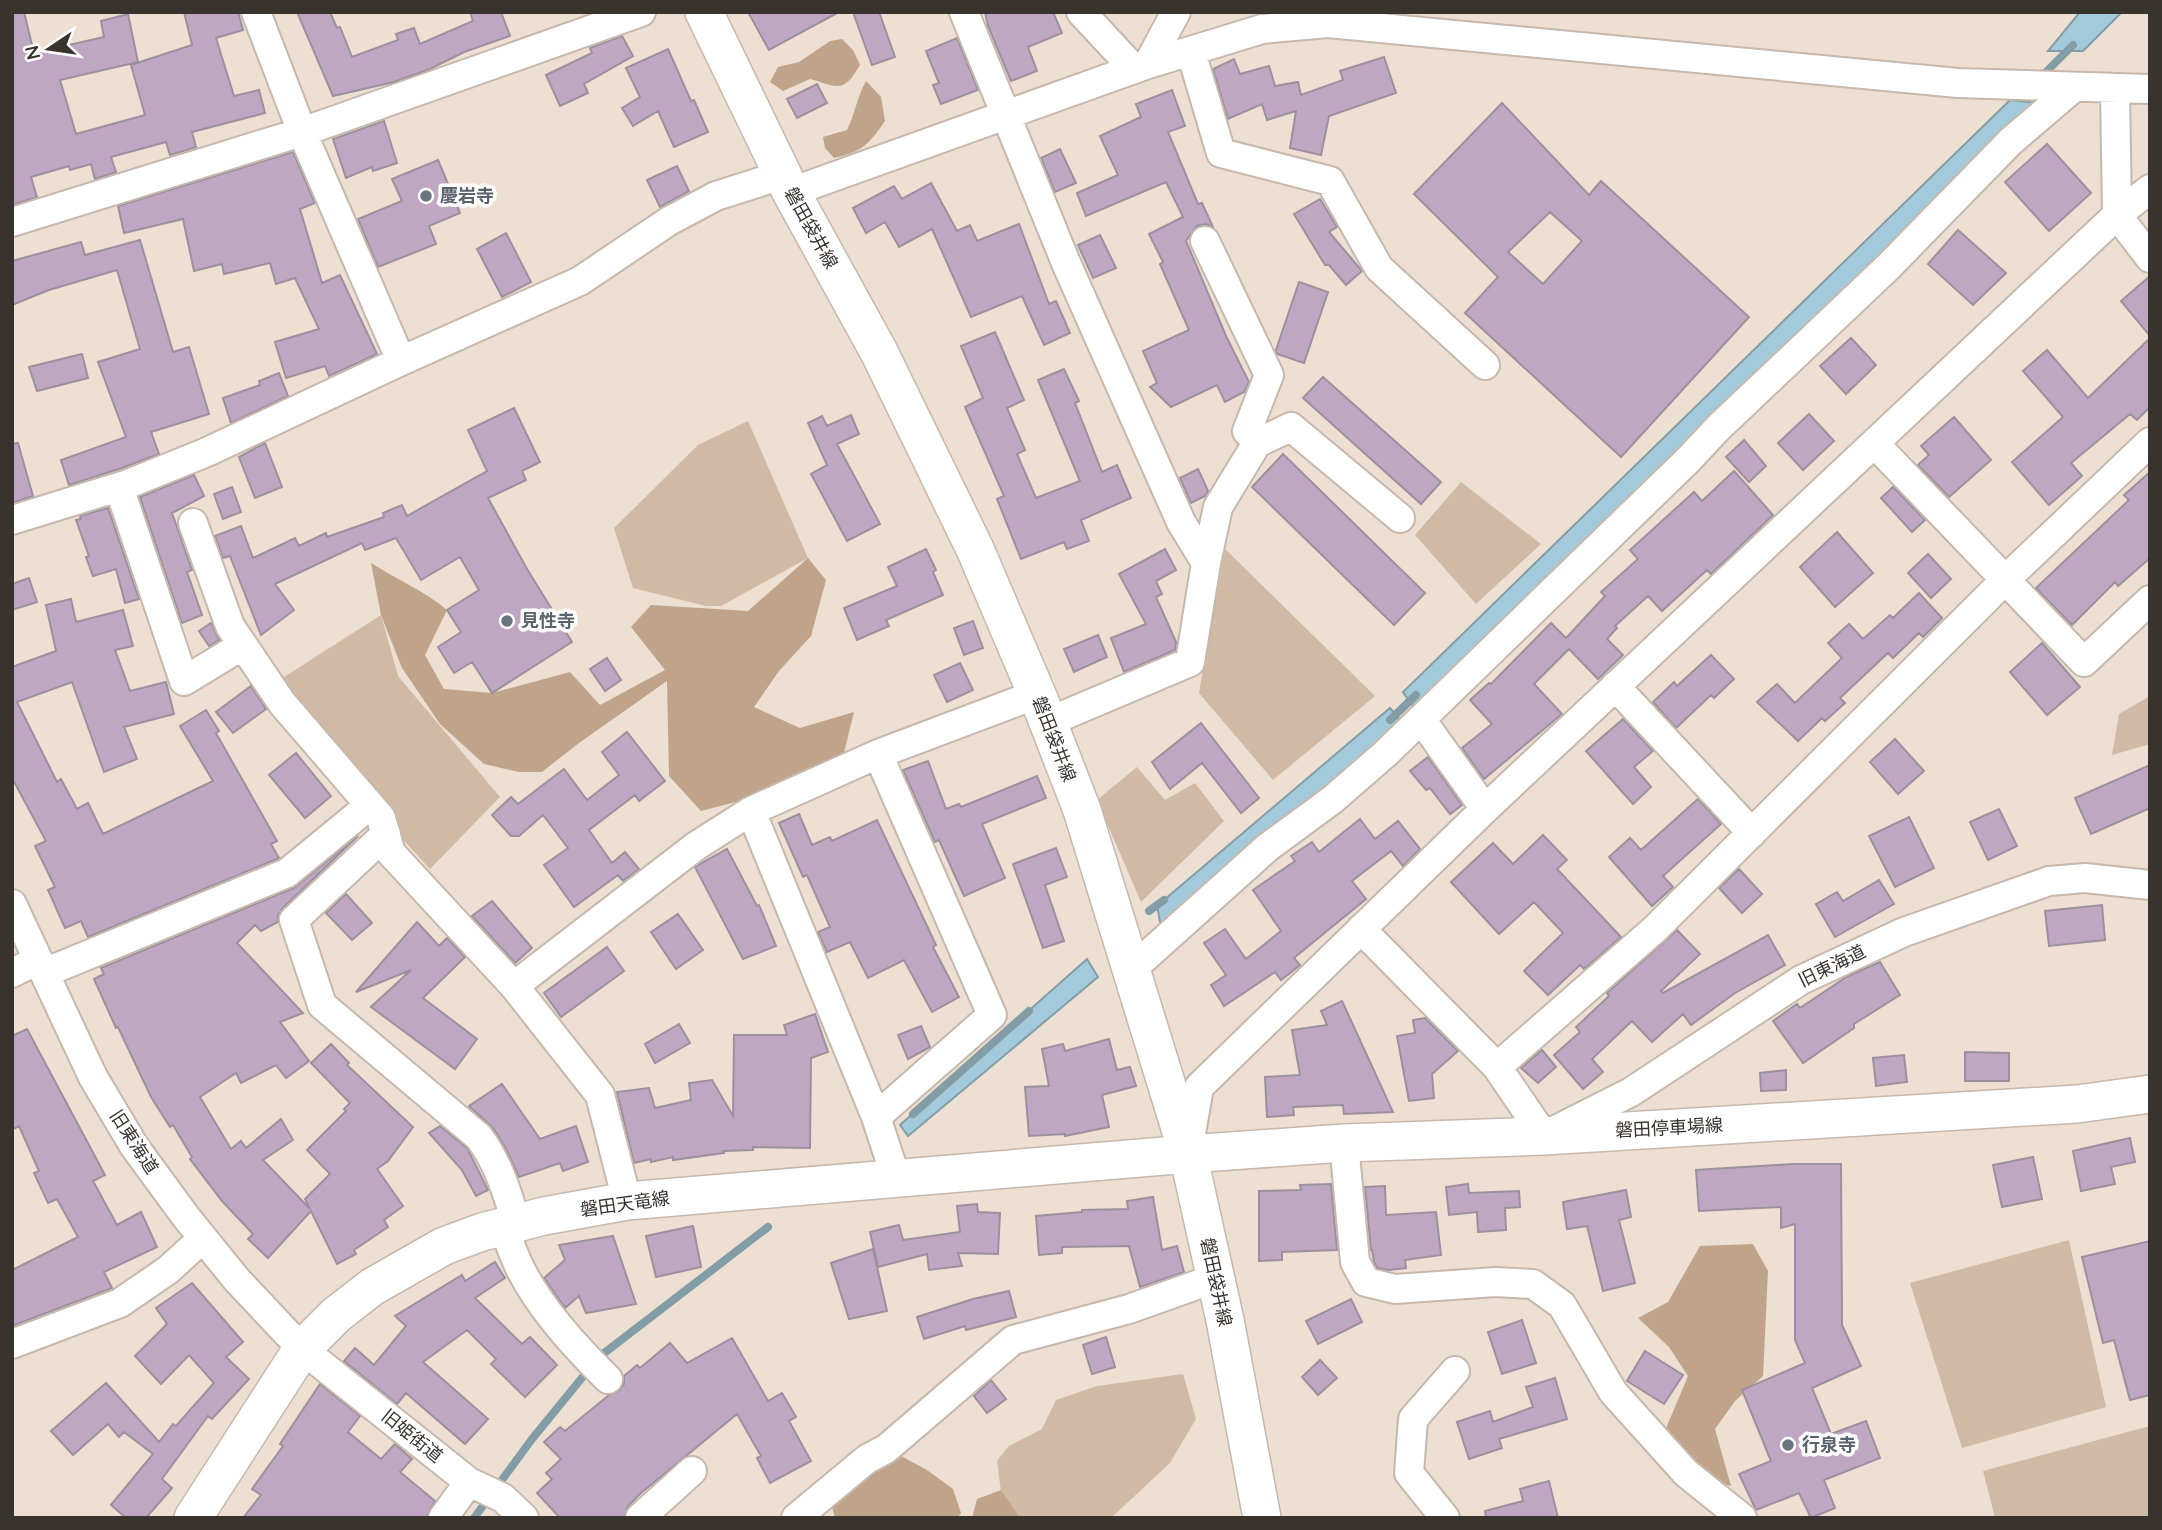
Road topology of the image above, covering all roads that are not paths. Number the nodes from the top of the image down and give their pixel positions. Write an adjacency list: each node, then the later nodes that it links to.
1 (256, 12): 13 (street)
2 (641, 12): 13 (street)
3 (704, 12): 14 (main road, 磐田袋井線)
4 (964, 12): 12 (street)
5 (1081, 12): 8 (street)
6 (1176, 12): 8 (street)
7 (1191, 52): 8 (street); 9 (street); 21 (street)
8 (1141, 66): 12 (street)
9 (2068, 87): 10 (street); 35 (street)
10 (2115, 89): 11 (street); 16 (street)
11 (2150, 89)
12 (1007, 115): 14 (street); 29 (street)
13 (302, 132): 17 (street); 20 (street)
14 (787, 183): 20 (street); 34 (main road, 磐田袋井線)
15 (2150, 189): 16 (street)
16 (2118, 215): 19 (street); 24 (street)
17 (12, 222)
18 (1205, 241): 23 (street)
19 (2150, 258)
20 (401, 360): 25 (street)
21 (1485, 365)
22 (2150, 442): 30 (street)
23 (1257, 443): 26 (street); 29 (street)
24 (1875, 444): 30 (street); 33 (street)
25 (118, 487): 27 (street); 32 (street)
26 (1400, 518)
27 (12, 520)
28 (193, 523): 32 (street)
29 (1206, 563): 34 (street)
30 (2004, 581): 31 (street); 40 (street)
31 (2150, 600)
32 (243, 646): 37 (street)
33 (1615, 686): 38 (street); 40 (street)
34 (1043, 708): 36 (street); 46 (main road, 磐田袋井線)
35 (1421, 719): 38 (street); 46 (street)
36 (878, 754): 39 (street); 51 (street)
37 (370, 805): 41 (street); 45 (street)
38 (1485, 809): 44 (street)
39 (751, 811): 48 (street); 51 (street)
40 (1752, 833): 49 (street)
41 (386, 834): 48 (street); 57 (street)
42 (2150, 884): 52 (street, 旧東海道)
43 (12, 904): 45 (street, 旧東海道)
44 (1361, 929): 49 (street); 54 (street)
45 (41, 967): 47 (street); 58 (street, 旧東海道)
46 (1132, 969): 54 (main road, 磐田袋井線)
47 (12, 973)
48 (514, 986): 56 (street)
49 (1497, 1067): 52 (street)
50 (2150, 1094): 52 (main road, 磐田停車場線)
51 (876, 1117): 55 (street)
52 (1544, 1136): 53 (main road, 磐田停車場線)
53 (1344, 1143): 54 (main road, 磐田停車場線); 73 (street)
54 (1188, 1154): 55 (main road, 磐田天竜線); 59 (main road, 磐田袋井線)
55 (896, 1178): 56 (main road, 磐田天竜線)
56 (627, 1201): 57 (main road, 磐田天竜線)
57 (510, 1224): 61 (main road, 磐田天竜線); 63 (street)
58 (202, 1238): 60 (street); 61 (street, 旧東海道)
59 (1216, 1278): 70 (street); 71 (main road, 磐田袋井線)
60 (12, 1344)
61 (302, 1349): 65 (street, 旧姫街道); 66 (main road, 磐田天竜線)
62 (1455, 1371): 72 (street)
63 (608, 1379)
64 (692, 1471): 69 (street)
65 (469, 1482): 67 (street); 68 (street, 旧姫街道)
66 (193, 1518)
67 (443, 1518)
68 (524, 1518)
69 (640, 1518)
70 (796, 1518)
71 (1262, 1518)
72 (1445, 1518)
73 (1742, 1518)

